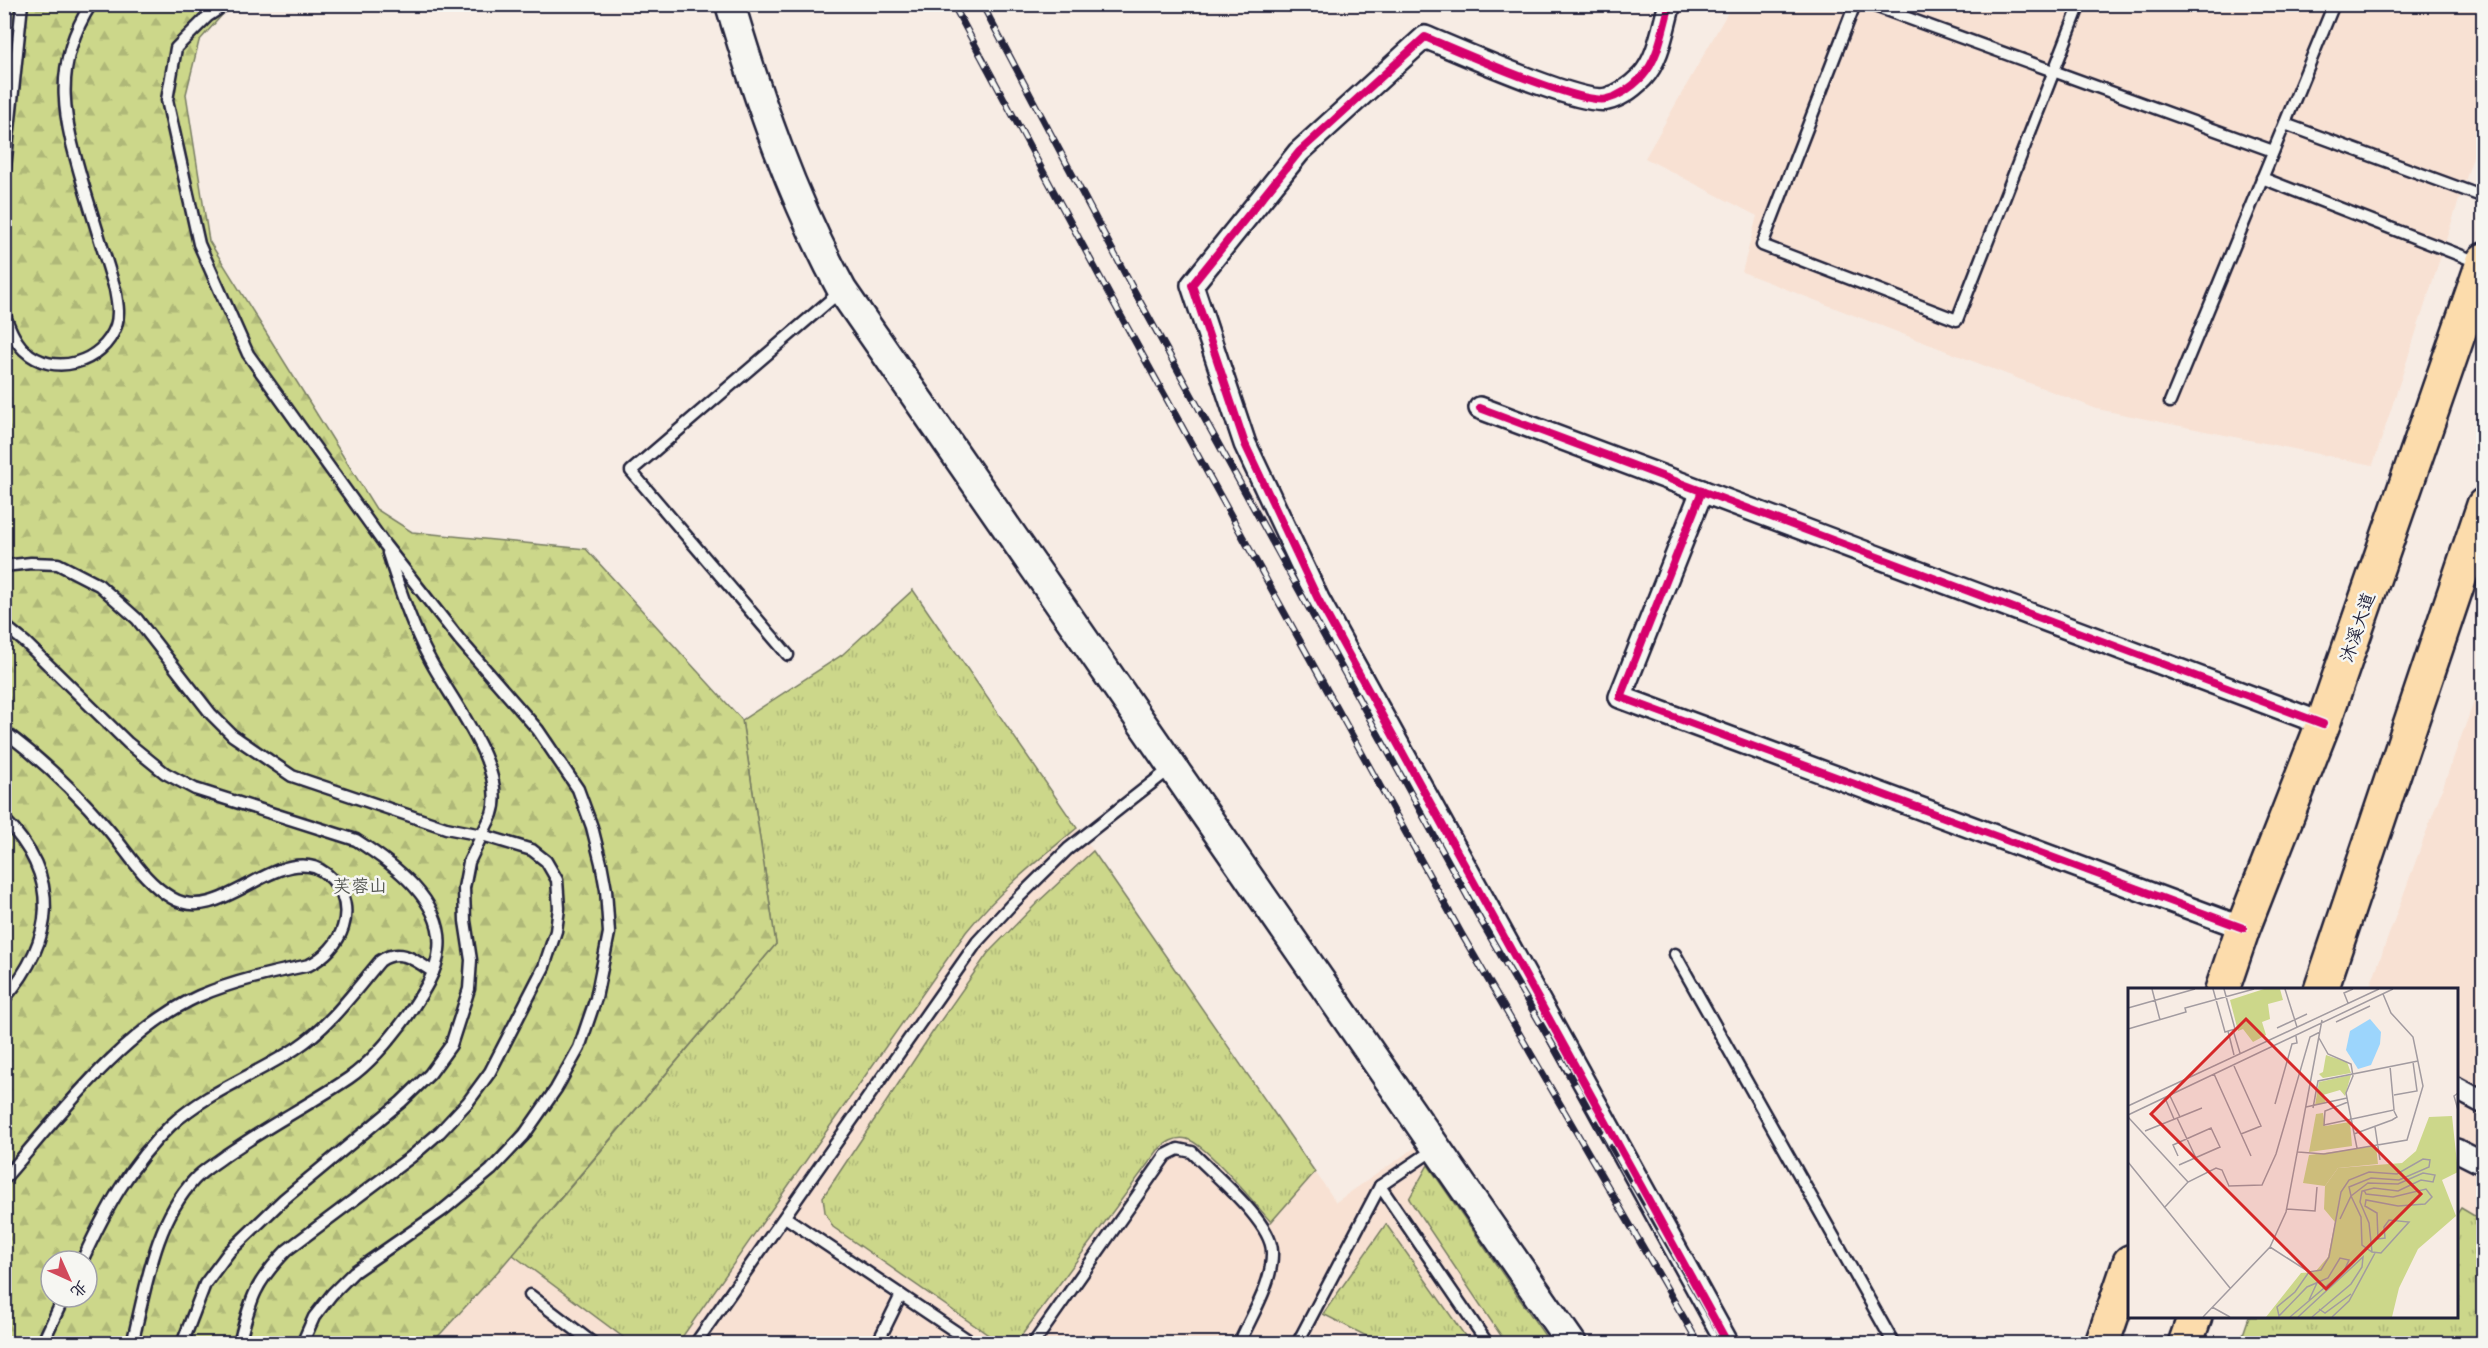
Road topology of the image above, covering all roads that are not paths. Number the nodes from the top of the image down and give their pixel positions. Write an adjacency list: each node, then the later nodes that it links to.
1 (22, 4): 14 (lane)
2 (91, 4): 18 (lane)
3 (226, 4): 23 (lane)
4 (730, 4): 17 (main road)
5 (1670, 4): 66 (street)
6 (1855, 4): 10 (lane)
7 (1869, 4): 10 (lane)
8 (2080, 4): 10 (lane)
9 (2334, 4): 11 (lane)
10 (2054, 72): 12 (lane)
11 (2285, 124): 12 (lane); 15 (lane)
12 (2273, 151): 13 (lane)
13 (2262, 177): 16 (lane); 19 (lane)
14 (4, 178)
15 (2484, 197)
16 (2483, 262): 27 (highway, 沐溪大道)
17 (842, 290): 26 (lane); 29 (main road)
18 (4, 314)
19 (2170, 402)
20 (1480, 408): 21 (street)
21 (1702, 491): 27 (street); 32 (street)
22 (2484, 505): 36 (highway)
23 (385, 544): 31 (lane); 56 (lane)
24 (4, 566): 31 (lane)
25 (4, 625): 34 (lane)
26 (788, 655)
27 (2323, 724): 32 (highway, 沐溪大道)
28 (4, 731): 43 (lane)
29 (1174, 766): 40 (main road); 45 (lane)
30 (4, 819): 37 (lane)
31 (482, 835): 54 (lane); 55 (lane)
32 (2243, 928): 35 (highway, 沐溪大道)
33 (1675, 954): 67 (lane)
34 (433, 972): 46 (lane); 53 (lane)
35 (2223, 988)
36 (2322, 988)
37 (4, 999)
38 (2458, 1089): 39 (street)
39 (2484, 1103)
40 (1437, 1148): 44 (lane); 65 (main road)
41 (2458, 1151): 42 (street)
42 (2484, 1164)
43 (4, 1179)
44 (1380, 1186): 63 (lane); 64 (lane)
45 (785, 1217): 49 (lane); 58 (lane)
46 (88, 1249)
47 (2128, 1268): 68 (highway)
48 (530, 1294): 57 (lane)
49 (901, 1295): 59 (lane); 60 (lane)
50 (58, 1309): 52 (lane)
51 (2195, 1318): 69 (highway)
52 (42, 1344)
53 (132, 1344)
54 (182, 1344)
55 (239, 1344)
56 (302, 1344)
57 (594, 1344)
58 (695, 1344)
59 (877, 1344)
60 (974, 1344)
61 (1033, 1344): 62 (lane)
62 (1239, 1344)
63 (1297, 1344)
64 (1488, 1344)
65 (1572, 1344)
66 (1728, 1344)
67 (1894, 1344)
68 (2102, 1344)
69 (2185, 1344)

